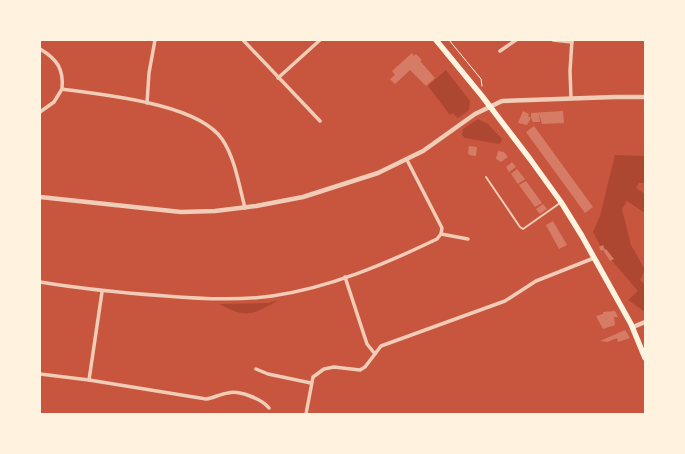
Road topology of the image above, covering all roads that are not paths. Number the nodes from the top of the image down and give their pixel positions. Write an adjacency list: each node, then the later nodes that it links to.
1 (155, 40): 14 (street)
2 (243, 40): 10 (street)
3 (320, 40): 10 (street)
4 (436, 40): 15 (main road)
5 (516, 40): 9 (street)
6 (553, 40): 7 (street)
7 (572, 41): 13 (street)
8 (40, 49): 11 (street)
9 (500, 52)
10 (278, 78): 17 (street)
11 (62, 89): 14 (street); 16 (street)
12 (645, 97): 13 (street)
13 (571, 98): 15 (street)
14 (147, 103): 22 (street)
15 (490, 106): 18 (street); 21 (main road)
16 (40, 112)
17 (320, 121)
18 (408, 160): 22 (street); 23 (street)
19 (486, 177): 21 (lane)
20 (40, 197): 22 (street)
21 (561, 202): 25 (main road)
22 (245, 208)
23 (441, 234): 24 (street); 26 (street)
24 (468, 239)
25 (594, 258): 30 (main road); 31 (street)
26 (345, 277): 28 (street); 31 (street)
27 (40, 282): 28 (street)
28 (102, 292): 35 (street)
29 (645, 322): 30 (street)
30 (633, 327): 32 (main road)
31 (375, 354): 36 (street)
32 (645, 358)
33 (256, 369): 36 (street)
34 (40, 374): 35 (street)
35 (89, 380): 37 (street)
36 (311, 383): 38 (street)
37 (269, 408)
38 (306, 414)

